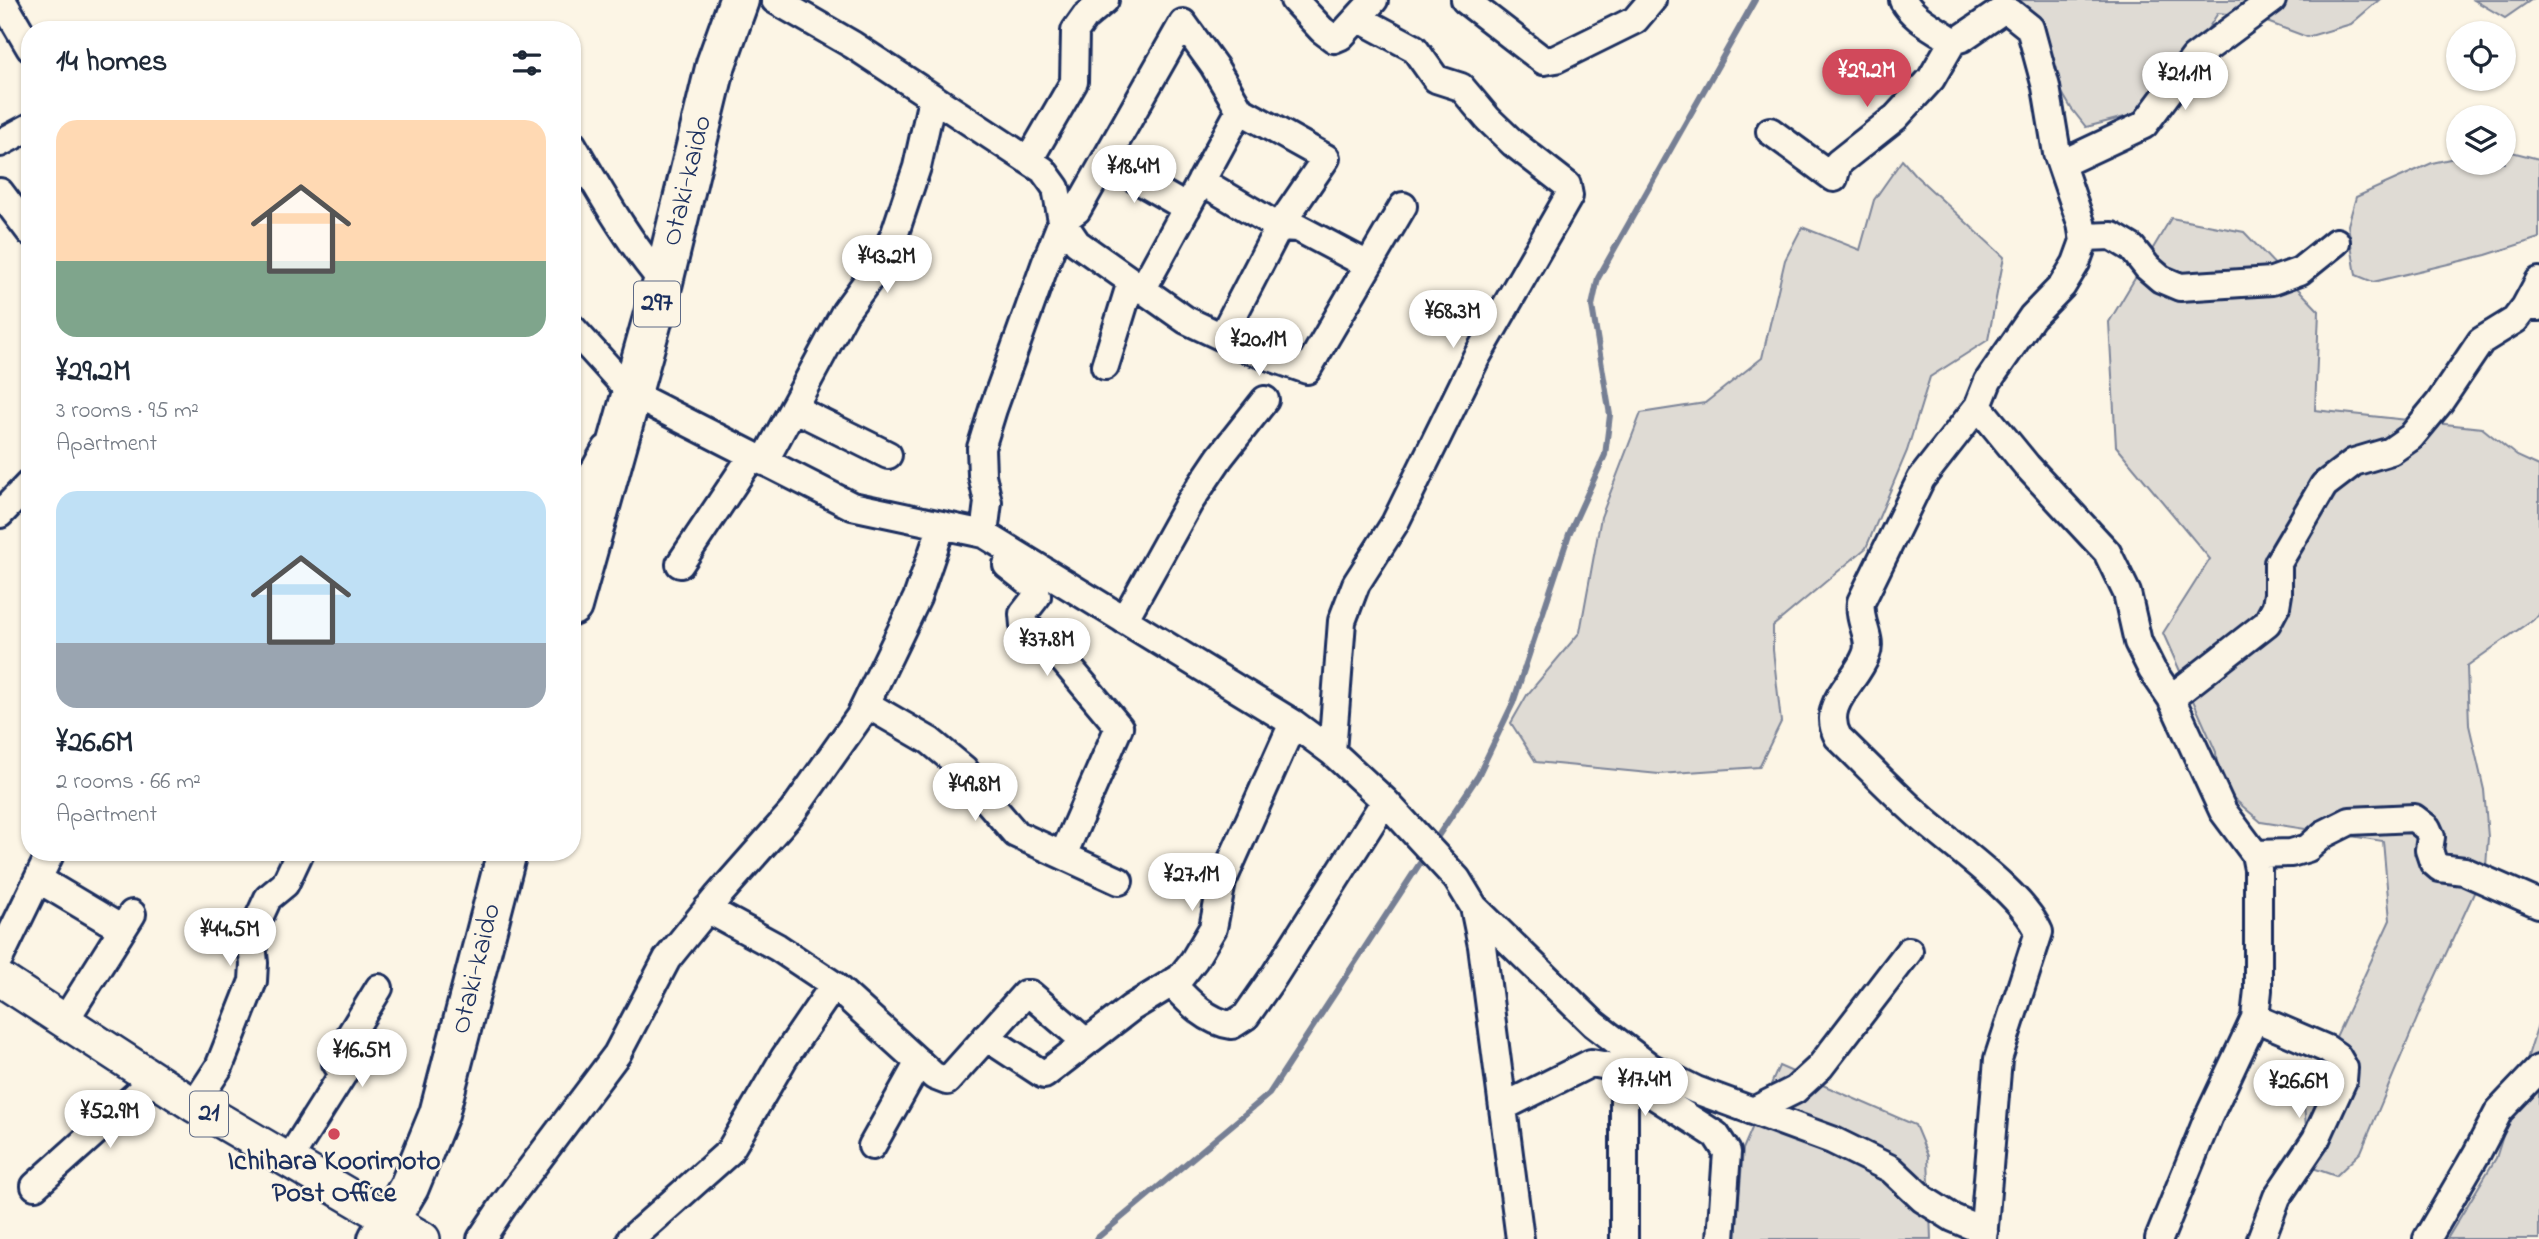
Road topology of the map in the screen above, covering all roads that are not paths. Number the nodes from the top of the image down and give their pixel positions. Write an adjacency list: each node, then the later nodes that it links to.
1 (2, 0): 11 (street)
2 (739, 0): 33 (highway, Otaki-kaido / 297)
3 (775, 0): 13 (street)
4 (1105, 0): 19 (street)
5 (1294, 0): 10 (street)
6 (1465, 0): 7 (street)
7 (1652, 0)
8 (1903, 0): 12 (street)
9 (2272, 0): 21 (street)
10 (1366, 9): 56 (street)
11 (21, 33)
12 (1953, 41): 15 (street); 21 (street)
13 (932, 99): 19 (street); 41 (street)
14 (1240, 110): 20 (street); 22 (street); 28 (street)
15 (1770, 131)
16 (21, 132): 17 (street)
17 (0, 144)
18 (581, 159): 33 (street)
19 (1029, 160): 27 (street)
20 (1105, 161): 25 (street); 27 (street)
21 (2061, 164): 29 (street)
22 (1201, 181): 25 (street); 28 (street)
23 (0, 192): 26 (street)
24 (1403, 206): 31 (street)
25 (1187, 208): 34 (street)
26 (21, 220)
27 (1062, 221): 34 (street); 49 (street)
28 (1279, 227): 31 (street); 36 (street)
29 (2084, 237): 30 (street); 40 (street)
30 (2336, 243)
31 (1368, 265): 36 (street)
32 (2539, 281): 35 (street)
33 (663, 282): 42 (highway, Otaki-kaido / 297)
34 (1136, 286): 36 (street); 38 (street)
35 (2532, 307): 53 (street)
36 (1222, 337)
37 (581, 341): 42 (street)
38 (1105, 366)
39 (1265, 400): 52 (street)
40 (1979, 407): 53 (street); 89 (street)
41 (793, 408): 43 (street); 44 (street)
42 (628, 410): 44 (street); 46 (street); 51 (highway, Otaki-kaido / 297)
43 (888, 455)
44 (758, 459): 48 (street); 50 (street)
45 (21, 492): 47 (street)
46 (581, 494)
47 (0, 514)
48 (941, 528): 49 (street); 54 (street); 59 (street)
49 (984, 534): 52 (street)
50 (680, 564)
51 (581, 574)
52 (1124, 620): 55 (street)
53 (2171, 698): 58 (street)
54 (866, 704): 59 (street); 67 (street)
55 (1293, 723): 56 (street); 71 (street)
56 (1332, 752): 57 (street)
57 (1385, 801): 66 (street); 71 (street)
58 (2255, 854): 65 (street); 74 (street)
59 (1063, 855): 64 (street)
60 (47, 861): 63 (street)
61 (296, 861): 82 (street)
62 (505, 861): 88 (highway, Otaki-kaido)
63 (38, 879): 69 (street); 75 (street)
64 (1119, 881)
65 (2539, 904)
66 (1474, 907): 83 (street); 84 (street)
67 (707, 909): 72 (street); 91 (street)
68 (1909, 951): 84 (street)
69 (0, 957)
70 (0, 979): 75 (main road, 21)
71 (1171, 984): 77 (street)
72 (834, 985): 78 (street); 92 (street)
73 (379, 988): 86 (street)
74 (2255, 1018): 96 (street); 97 (street)
75 (64, 1022): 81 (main road, 21)
76 (986, 1037): 77 (street); 77 (street); 78 (street)
77 (1086, 1042)
78 (919, 1062): 85 (street)
79 (2539, 1069): 98 (street)
80 (1624, 1076): 83 (street); 94 (street); 95 (street)
81 (154, 1079): 82 (main road, 21); 87 (street)
82 (194, 1105): 86 (main road, 21)
83 (1503, 1107): 93 (street)
84 (1753, 1111): 89 (street)
85 (873, 1146)
86 (288, 1161): 88 (main road, 21)
87 (35, 1186)
88 (384, 1230): 90 (main road, 21)
89 (1983, 1235)
90 (423, 1239)
91 (481, 1239)
92 (631, 1239)
93 (1520, 1239)
94 (1624, 1239)
95 (1721, 1239)
96 (2159, 1239)
97 (2261, 1239)
98 (2427, 1239)

